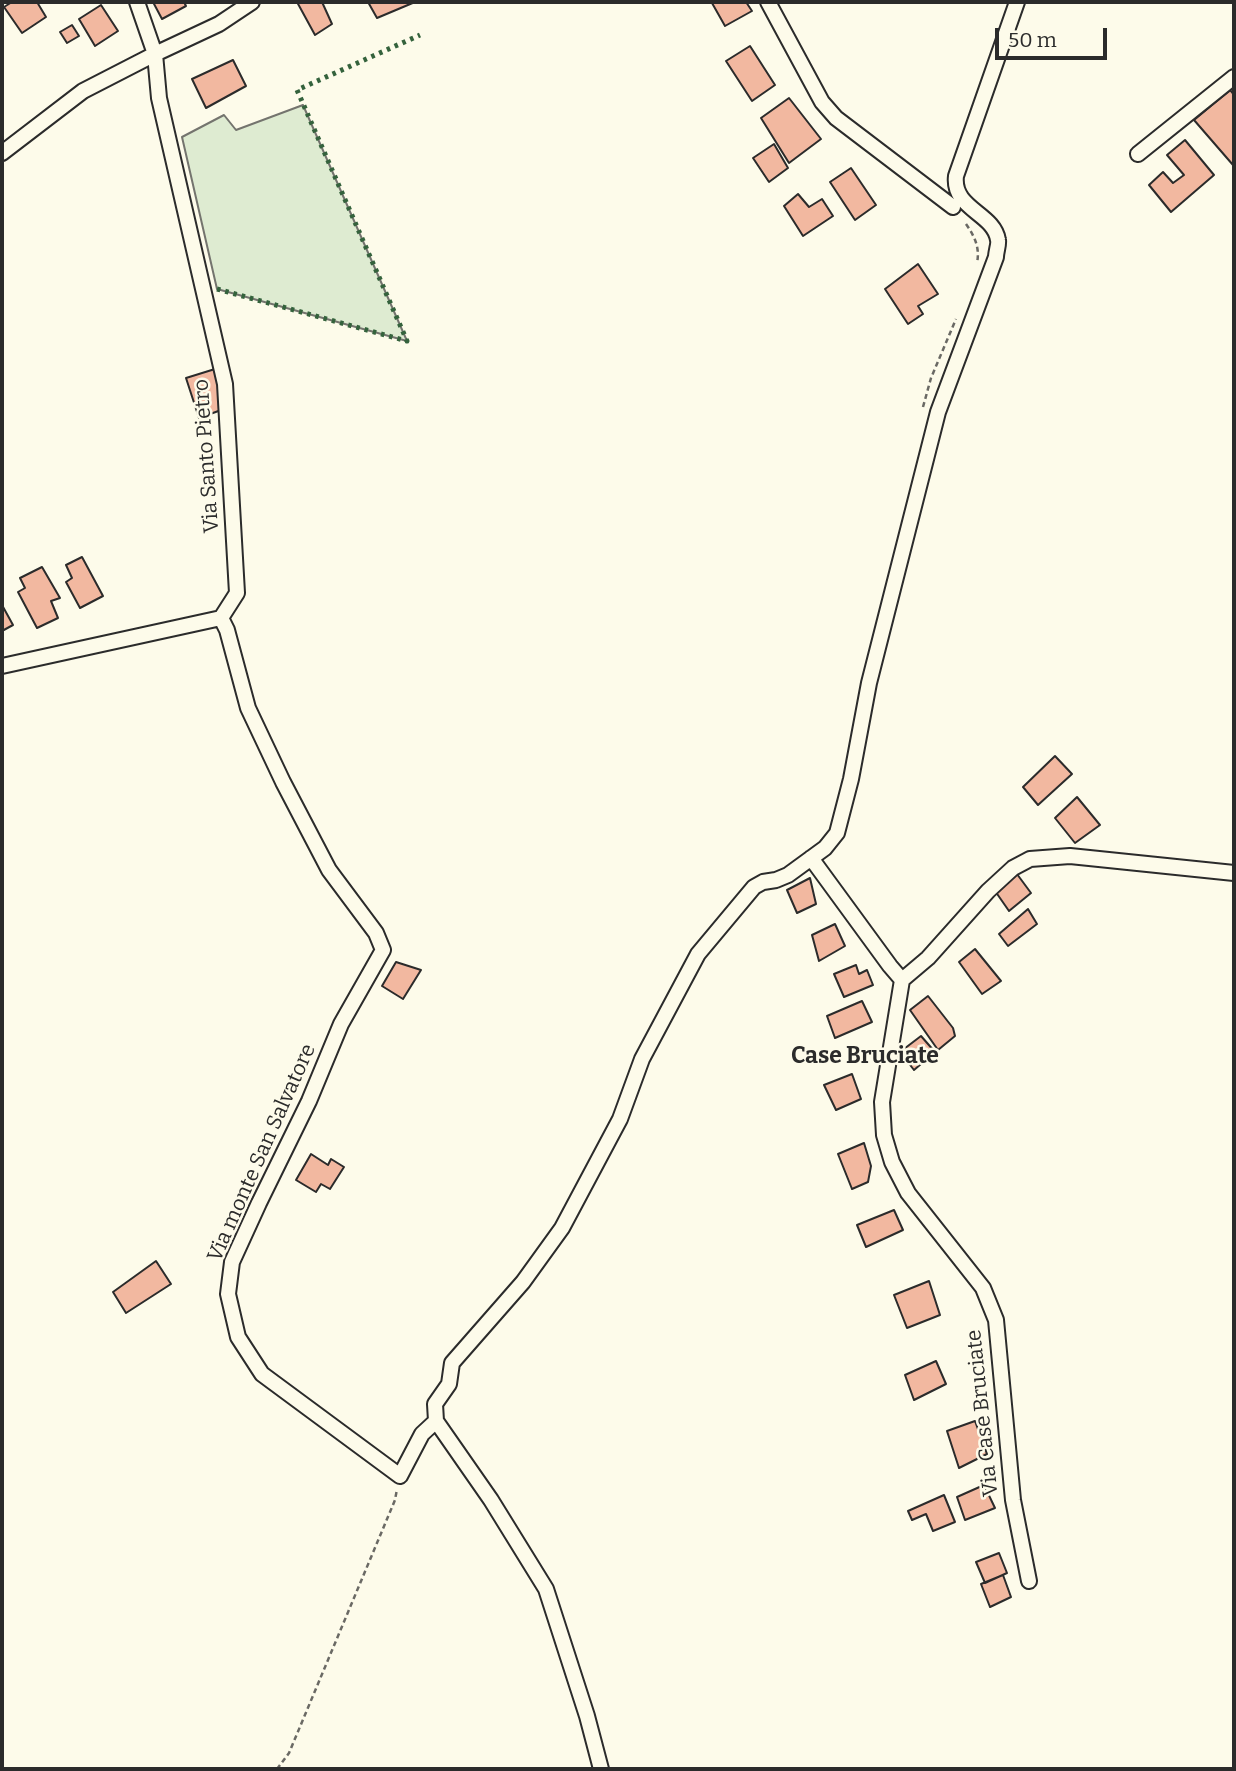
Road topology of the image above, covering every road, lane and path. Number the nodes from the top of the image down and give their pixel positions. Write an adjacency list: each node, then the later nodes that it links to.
1 (137, 2): 5 (street, Via Santo Pietro)
2 (252, 2): 5 (street)
3 (768, 2): 9 (street)
4 (1017, 2): 12 (street)
5 (155, 54): 7 (street); 10 (street, Via Santo Pietro)
6 (1234, 77): 8 (street)
7 (2, 153)
8 (1138, 154)
9 (953, 207)
10 (221, 618): 11 (street); 16 (street, Via monte San Salvatore)
11 (2, 666)
12 (811, 858): 14 (street); 15 (street)
13 (1234, 873): 14 (street)
14 (902, 980): 17 (street, Via Case Bruciate)
15 (436, 1420): 16 (street); 19 (street)
16 (400, 1476): 18 (path)
17 (1028, 1581)
18 (277, 1769)
19 (601, 1769)

